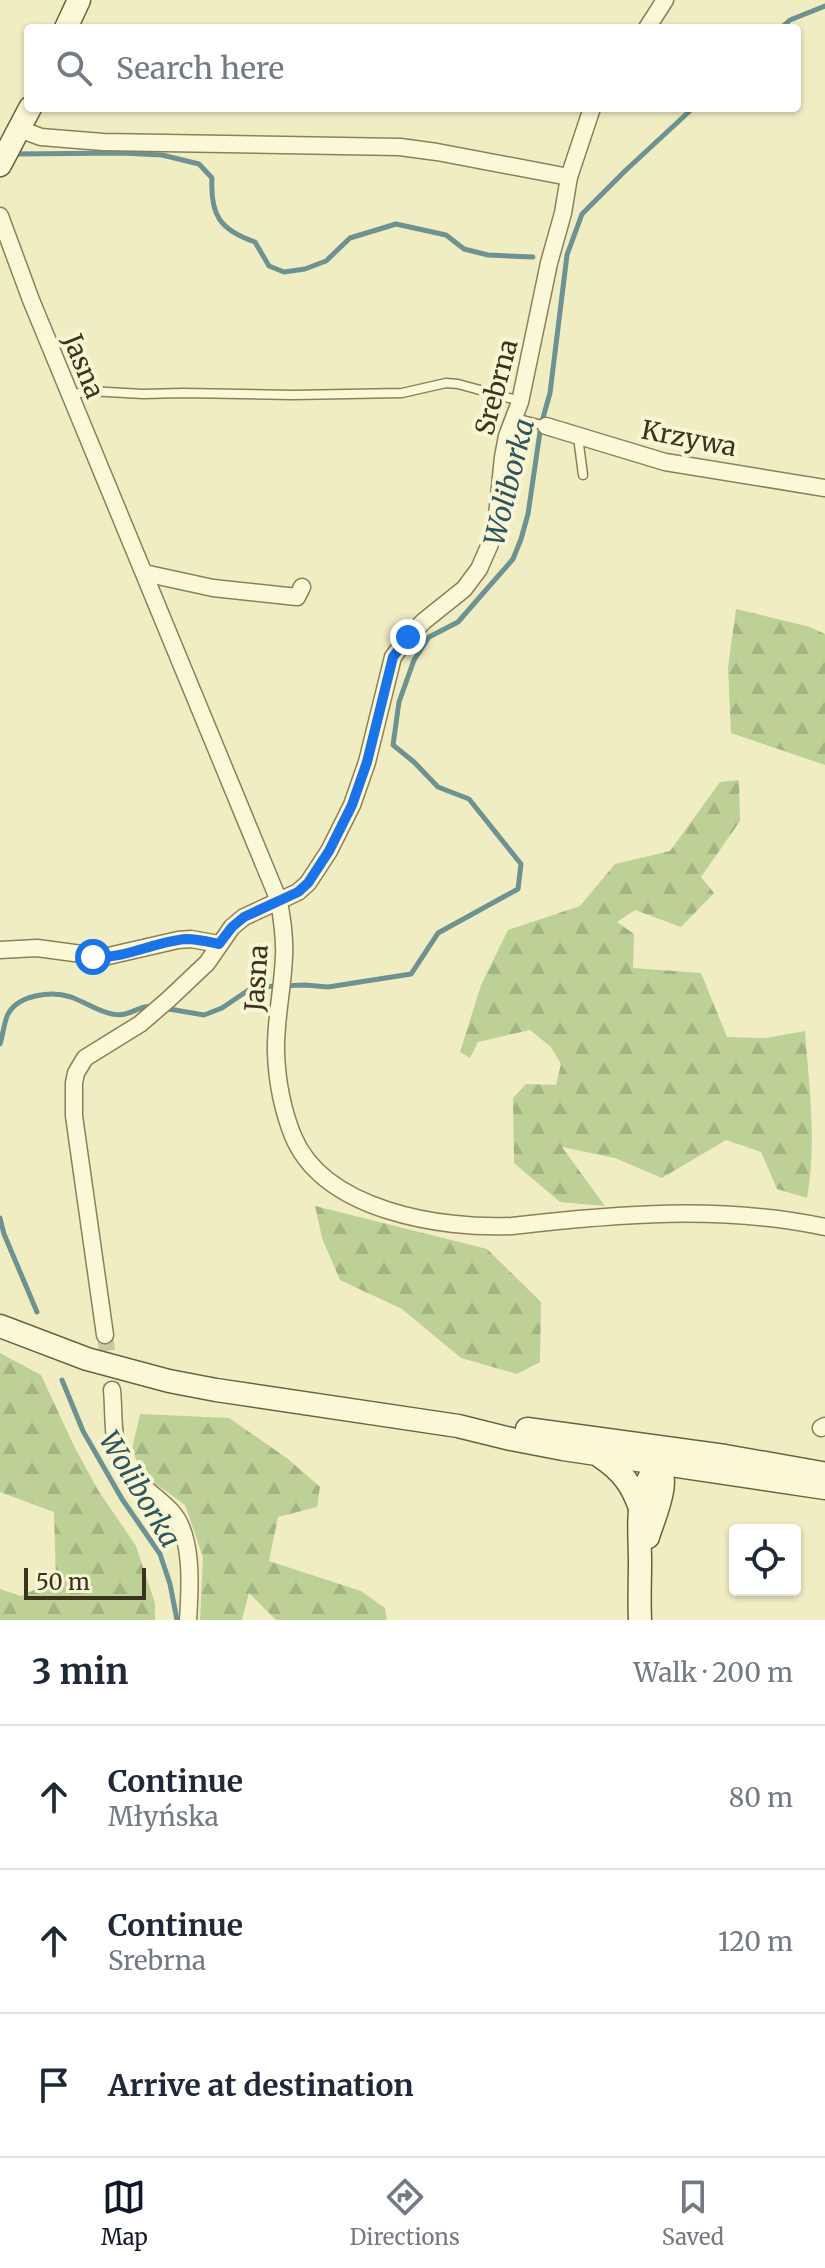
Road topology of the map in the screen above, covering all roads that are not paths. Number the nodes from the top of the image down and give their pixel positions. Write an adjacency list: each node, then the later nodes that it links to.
1 (79, 0): 3 (main road)
2 (665, 0): 4 (street)
3 (68, 24)
4 (650, 24)
5 (28, 112): 7 (main road)
6 (591, 112): 9 (street, Srebrna)
7 (19, 129): 8 (main road); 9 (street)
8 (0, 165)
9 (569, 177): 12 (street, Srebrna)
10 (0, 216): 11 (street, Jasna)
11 (70, 395): 12 (lane); 17 (street, Jasna)
12 (517, 410): 13 (lane); 19 (street, Srebrna)
13 (538, 424): 14 (street, Krzywa)
14 (578, 437): 15 (lane); 16 (street, Krzywa)
15 (583, 475)
16 (825, 488)
17 (144, 573): 18 (street); 19 (street, Jasna)
18 (302, 587)
19 (279, 901): 20 (street, Srebrna); 22 (street, Jasna)
20 (219, 944): 21 (street); 24 (street, Srebrna)
21 (0, 950)
22 (825, 1227)
23 (0, 1326): 26 (main road)
24 (105, 1335)
25 (112, 1390): 36 (street)
26 (458, 1426): 27 (main road); 28 (main road)
27 (635, 1443): 29 (main road); 30 (main road)
28 (597, 1454): 30 (main road); 34 (main road)
29 (688, 1459): 30 (main road); 31 (main road); 32 (main road); 33 (main road)
30 (660, 1463): 32 (main road); 34 (main road)
31 (825, 1473)
32 (662, 1488): 35 (main road)
33 (825, 1488)
34 (640, 1508): 35 (main road)
35 (640, 1569): 37 (main road)
36 (188, 1620)
37 (640, 1620)

